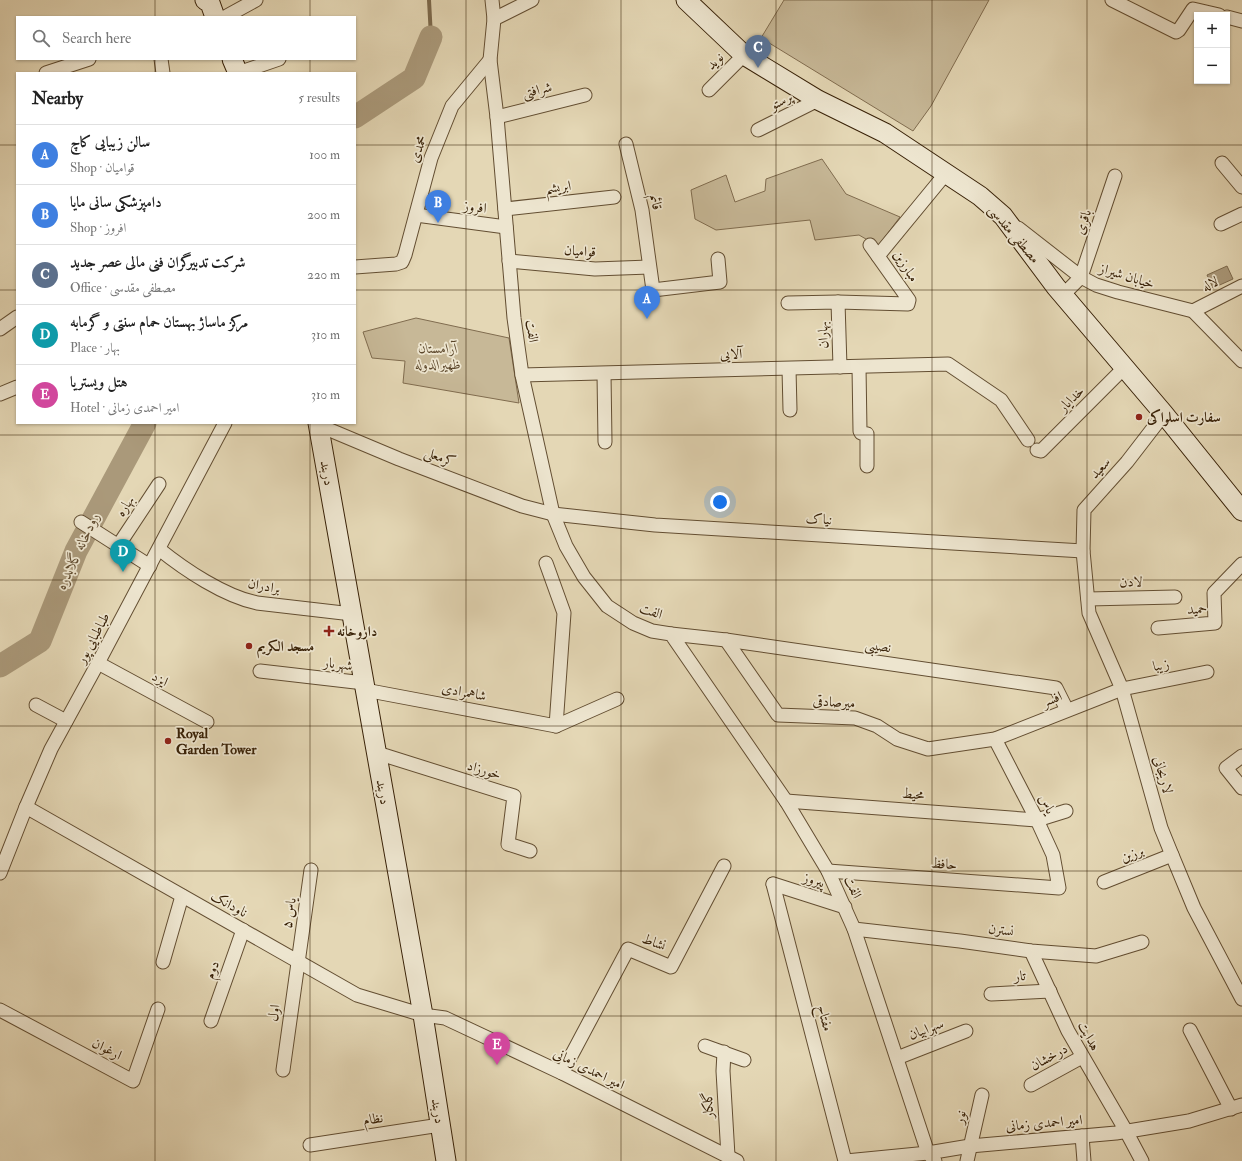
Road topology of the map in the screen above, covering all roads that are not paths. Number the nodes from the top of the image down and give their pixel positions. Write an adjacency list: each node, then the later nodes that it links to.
1 (256, 0): 7 (street)
2 (492, 0): 9 (street)
3 (532, 0): 9 (street)
4 (1112, 0): 6 (street)
5 (688, 1): 11 (main road, مصطفی مقدسی)
6 (1206, 12)
7 (227, 16)
8 (1230, 18): 10 (street)
9 (494, 19): 16 (street)
10 (1242, 21)
11 (744, 56): 21 (street, نوید); 23 (main road, مصطفی مقدسی)
12 (85, 60): 17 (street)
13 (161, 60): 18 (street)
14 (232, 60): 19 (main road)
15 (276, 60): 20 (street)
16 (490, 60): 24 (street, الفت); 34 (street, محمدی)
17 (49, 72)
18 (163, 72)
19 (238, 72)
20 (241, 72)
21 (709, 90)
22 (585, 95): 24 (street, شرافتی)
23 (818, 100): 25 (street, پرستو); 28 (main road, مصطفی مقدسی)
24 (497, 117): 32 (street, الفت)
25 (758, 130)
26 (626, 144): 43 (street, قائم)
27 (1222, 163): 30 (street)
28 (947, 172): 35 (main road, مصطفی مقدسی); 39 (street, مبارزین)
29 (1115, 176): 44 (street, باقری)
30 (1242, 187)
31 (614, 197): 32 (street, ابریشم)
32 (505, 209): 37 (street, الفت)
33 (1242, 214): 36 (street)
34 (416, 215): 37 (street, افروز); 42 (street, محمدی)
35 (1003, 216): 44 (street, خیابان شیراز); 46 (main road, مصطفی مقدسی)
36 (1221, 224)
37 (506, 227): 41 (street, الفت)
38 (870, 245): 39 (street)
39 (878, 256): 47 (street, مبارزین)
40 (718, 260): 43 (street, قائم)
41 (509, 261): 43 (street, قوامیان); 58 (street, الفت)
42 (356, 267)
43 (649, 267)
44 (1081, 277): 46 (street); 49 (street, خیابان شیراز)
45 (1242, 286): 49 (street, لاله)
46 (1063, 295): 55 (main road, مصطفی مقدسی)
47 (838, 302): 48 (street, مبارزین); 53 (street, بهاران)
48 (788, 304)
49 (1193, 311): 52 (street)
50 (16, 318): 51 (street)
51 (0, 329)
52 (1242, 361)
53 (840, 367): 54 (street, آلایی); 56 (street, آلایی)
54 (859, 367): 65 (street, آلایی); 68 (street)
55 (1125, 367): 62 (main road, مصطفی مقدسی); 67 (street, خدایار)
56 (789, 369): 57 (street, آلایی); 61 (street)
57 (604, 374): 58 (street, آلایی); 66 (street)
58 (522, 375): 71 (street, الفت)
59 (16, 387): 60 (street)
60 (0, 394)
61 (790, 410)
62 (1164, 414): 70 (main road, مصطفی مقدسی); 75 (street, سعید)
63 (224, 424): 74 (street, طباطبایی پور)
64 (318, 424): 71 (street, کرمعلی); 81 (main road, دربند)
65 (1028, 440)
66 (605, 442)
67 (1037, 450)
68 (867, 466)
69 (159, 484): 73 (street, بهاره)
70 (1242, 511)
71 (553, 514): 75 (street, نیاک); 83 (street, الفت)
72 (81, 522): 73 (street)
73 (118, 546): 78 (street)
74 (159, 549): 78 (street, طباطبایی پور); 81 (street, برادران)
75 (1083, 551): 80 (street, لاریجانی)
76 (546, 563): 95 (street)
77 (1242, 564): 82 (street, حمید)
78 (150, 566): 85 (street, طباطبایی پور)
79 (1175, 597): 80 (street, لادن)
80 (1088, 599): 89 (street, لاریجانی)
81 (352, 614): 88 (main road, دربند)
82 (1158, 628)
83 (671, 634): 84 (street, نصیبی); 100 (street, الفت)
84 (726, 640): 92 (street, نصیبی); 96 (street, میرصادقی)
85 (98, 663): 93 (street, طباطبایی پور); 94 (street, ایزد)
86 (260, 671): 88 (street, شهریار)
87 (1207, 672): 89 (street, زیبا)
88 (365, 686): 95 (street, شاهمرادی); 97 (main road, دربند)
89 (1122, 689): 92 (street, افسر); 105 (street, لاریجانی)
90 (617, 699): 95 (street)
91 (36, 705): 93 (street)
92 (1067, 710): 96 (street, افسر)
93 (66, 721): 101 (street, طباطبایی پور)
94 (207, 722)
95 (556, 726)
96 (995, 739): 103 (street, یاس)
97 (376, 753): 104 (street, خورزاد); 126 (main road, دربند)
98 (1242, 756): 99 (street)
99 (1242, 788)
100 (786, 801): 103 (street, محیط); 108 (street, الفت)
101 (26, 807): 109 (street, طباطبایی پور); 113 (street, ناودانک)
102 (1066, 811): 103 (street)
103 (1037, 820): 112 (street, یاس)
104 (530, 851)
105 (1172, 855): 110 (street, برزین); 123 (street, لاریجانی)
106 (724, 866): 136 (street, نشاط)
107 (311, 870): 119 (street, یاس ۵)
108 (828, 871): 112 (street, حافظ); 114 (street, الفت)
109 (0, 873)
110 (1104, 882)
111 (773, 884): 114 (street, پیروز); 148 (street, مفتاح)
112 (1059, 888)
113 (182, 896): 116 (street, ناودانک); 120 (street)
114 (845, 907): 115 (street, الفت)
115 (854, 929): 118 (street, نسترن); 133 (street, الفت)
116 (243, 930): 119 (street, ناودانک); 127 (street, دوم)
117 (1142, 942): 118 (street, نسترن)
118 (1031, 951): 121 (street, هدایت)
119 (297, 961): 126 (street, ناودانک); 135 (street, اول)
120 (163, 962)
121 (1050, 991): 122 (street, تار); 132 (street, هدایت)
122 (991, 994)
123 (1242, 999)
124 (158, 1009): 125 (street, ارغوان)
125 (0, 1010)
126 (423, 1015): 136 (street, امیر احمدی زمانی); 140 (main road, دربند)
127 (211, 1020)
128 (1190, 1030): 139 (street)
129 (966, 1031): 133 (street, سهرابیان)
130 (705, 1046): 131 (street)
131 (724, 1052): 134 (street); 146 (street, گلکار)
132 (1082, 1057): 137 (street, درخشان); 141 (street, هدایت)
133 (897, 1058): 145 (street, الفت)
134 (744, 1060)
135 (283, 1070)
136 (562, 1073): 146 (street, امیر احمدی زمانی)
137 (1031, 1085)
138 (982, 1095): 144 (street, نور)
139 (1236, 1107): 141 (street, امیر احمدی زمانی)
140 (440, 1125): 143 (street, نظام); 147 (main road, دربند)
141 (1126, 1132): 142 (street, امیر احمدی زمانی); 151 (street, هدایت)
142 (1082, 1136): 144 (street, امیر احمدی زمانی); 150 (street)
143 (310, 1145)
144 (970, 1146): 145 (street, امیر احمدی زمانی); 149 (street, نور)
145 (932, 1157): 148 (street, امیر احمدی زمانی)
146 (732, 1159)
147 (446, 1161)
148 (846, 1161)
149 (967, 1161)
150 (1084, 1161)
151 (1142, 1161)

